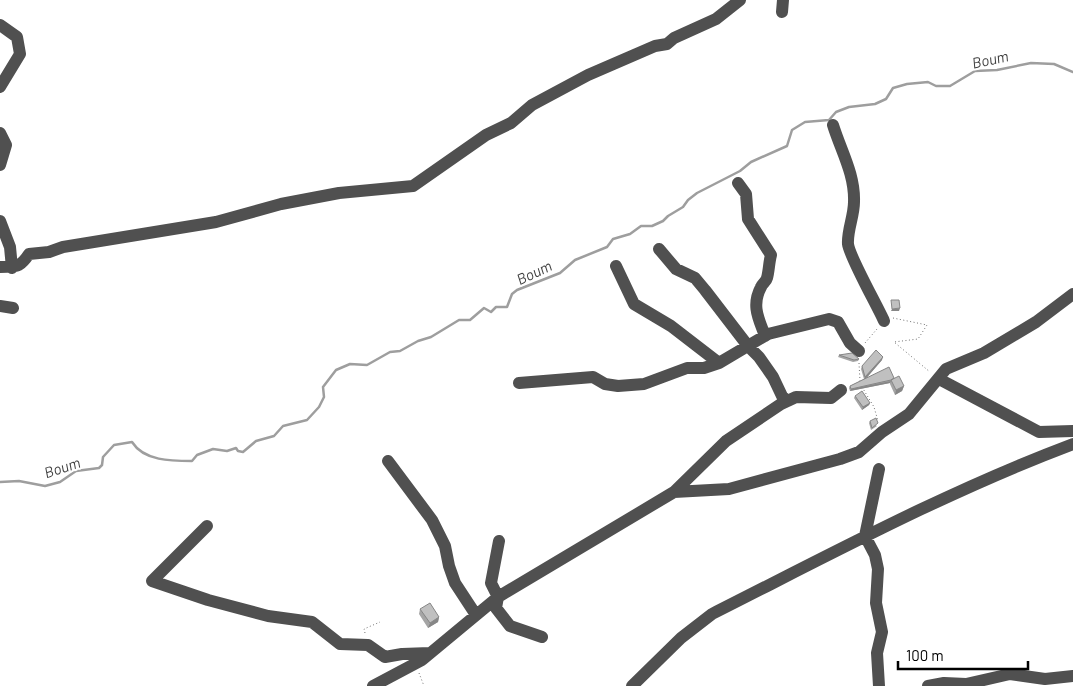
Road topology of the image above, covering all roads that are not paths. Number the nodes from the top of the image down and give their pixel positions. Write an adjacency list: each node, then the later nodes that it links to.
1 (740, 0): 11 (street)
2 (0, 25): 3 (street)
3 (2, 82)
4 (834, 125): 15 (street)
5 (0, 133): 6 (street)
6 (0, 165)
7 (738, 183): 16 (street)
8 (0, 221): 11 (street)
9 (659, 249): 17 (street)
10 (616, 266): 19 (street)
11 (6, 268)
12 (1073, 294): 20 (street)
13 (0, 306): 14 (street)
14 (13, 308)
15 (884, 321)
16 (765, 336): 17 (street); 18 (street)
17 (748, 346): 19 (street); 23 (street)
18 (860, 350)
19 (719, 363): 21 (street)
20 (939, 379): 24 (street); 28 (street)
21 (519, 383)
22 (840, 390): 23 (street)
23 (787, 401): 28 (street)
24 (1073, 431)
25 (1073, 444): 30 (street)
26 (388, 461): 33 (street)
27 (878, 469): 30 (street)
28 (674, 492): 32 (street)
29 (207, 526): 35 (street)
30 (865, 536): 39 (street); 40 (street)
31 (500, 541): 32 (street)
32 (498, 597): 33 (street); 34 (street)
33 (476, 615): 35 (street)
34 (542, 637)
35 (430, 653): 37 (street)
36 (1073, 676): 41 (street)
37 (394, 681): 38 (street)
38 (373, 686)
39 (632, 686)
40 (879, 686)
41 (928, 686)

